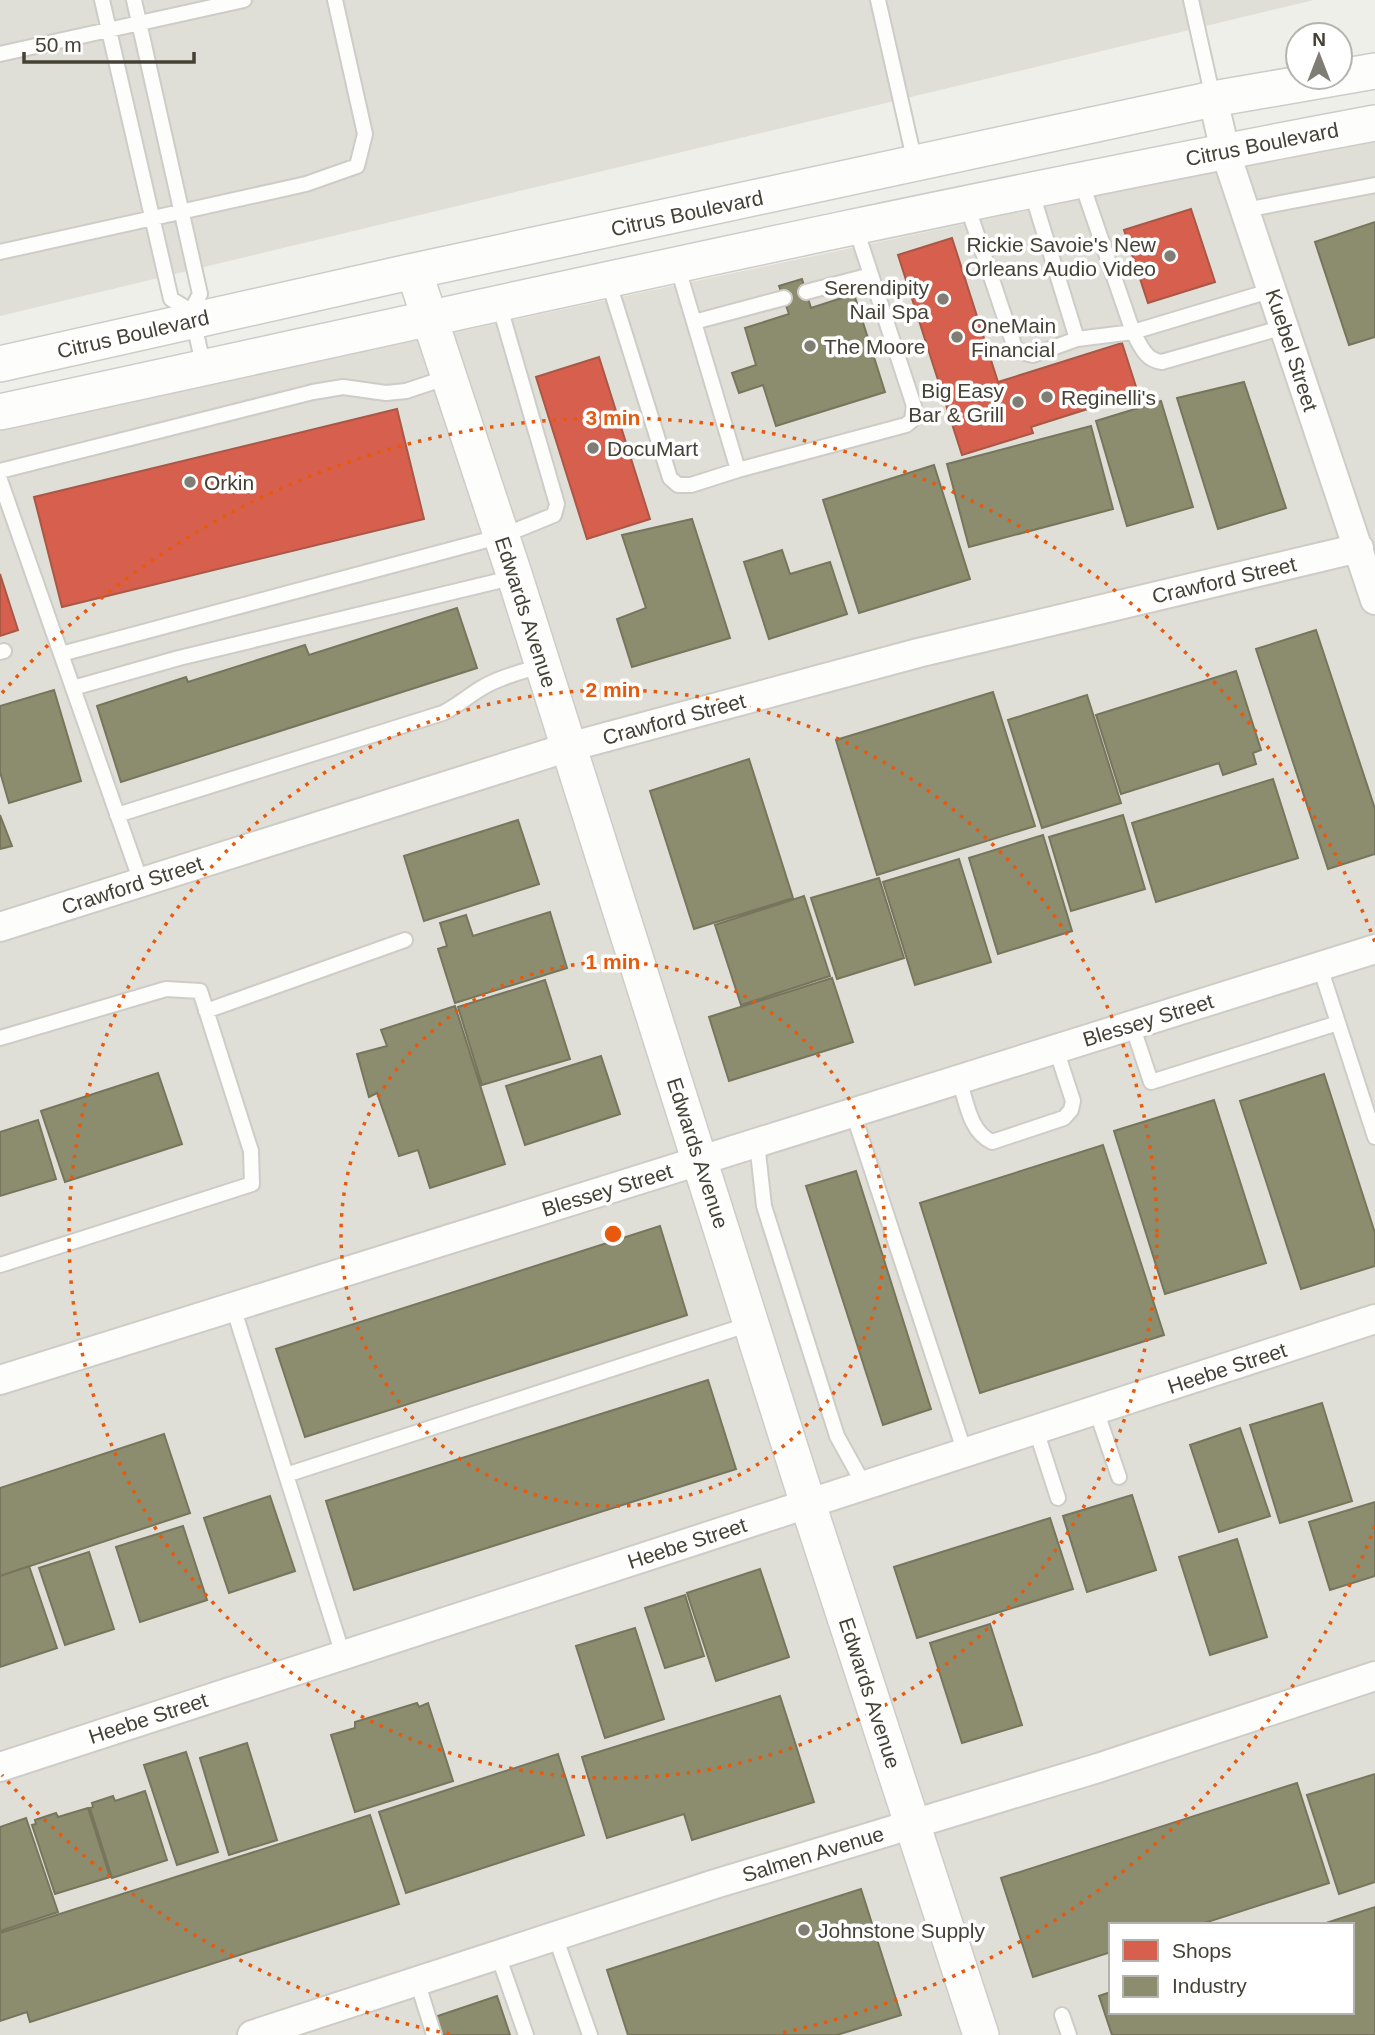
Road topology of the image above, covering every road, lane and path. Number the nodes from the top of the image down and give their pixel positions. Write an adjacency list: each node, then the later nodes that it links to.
1 (102, 0): 8 (lane)
2 (134, 0): 7 (lane)
3 (244, 0): 7 (lane)
4 (335, 0): 20 (lane)
5 (878, 0): 14 (lane)
6 (1191, 0): 11 (lane)
7 (139, 23): 8 (lane); 20 (lane)
8 (109, 31): 9 (lane); 21 (lane)
9 (0, 54)
10 (1375, 71): 11 (street, Citrus Boulevard)
11 (1213, 99): 13 (street, Kuebel Street); 14 (street, Citrus Boulevard)
12 (1375, 123): 13 (street, Citrus Boulevard)
13 (1225, 151): 15 (street, Citrus Boulevard); 19 (street, Kuebel Street)
14 (915, 164): 25 (street, Citrus Boulevard)
15 (1081, 180): 17 (street, Citrus Boulevard); 36 (lane)
16 (1375, 185): 19 (lane)
17 (1031, 190): 18 (street, Citrus Boulevard); 37 (lane)
18 (967, 203): 22 (street, Citrus Boulevard); 37 (lane)
19 (1245, 210): 28 (street, Kuebel Street)
20 (181, 211): 21 (lane); 32 (lane)
21 (152, 218): 23 (lane); 32 (lane)
22 (855, 226): 24 (street, Citrus Boulevard); 26 (lane)
23 (0, 252)
24 (676, 264): 27 (street, Citrus Boulevard); 34 (lane)
25 (414, 271): 32 (street, Citrus Boulevard); 33 (street, Edwards Avenue)
26 (871, 275): 29 (lane); 42 (lane)
27 (608, 280): 31 (street, Citrus Boulevard); 42 (lane)
28 (1273, 290): 35 (street, Kuebel Street); 36 (lane)
29 (806, 292)
30 (784, 298): 34 (lane)
31 (499, 304): 33 (street, Citrus Boulevard); 45 (lane)
32 (192, 316): 38 (street, Citrus Boulevard); 39 (lane)
33 (429, 319): 39 (street, Citrus Boulevard); 40 (street, Edwards Avenue)
34 (694, 323): 42 (lane)
35 (1284, 327): 36 (lane); 46 (street, Kuebel Street)
36 (1133, 332): 37 (lane)
37 (1077, 339)
38 (0, 363)
39 (204, 368): 41 (street, Citrus Boulevard)
40 (448, 377): 43 (lane); 45 (street, Edwards Avenue)
41 (0, 412)
42 (738, 470)
43 (0, 471)
44 (0, 480): 49 (lane)
45 (502, 536): 47 (street, Edwards Avenue); 49 (lane)
46 (1359, 548): 48 (street, Kuebel Street); 52 (street, Crawford Street)
47 (515, 577): 50 (street, Edwards Avenue); 51 (lane)
48 (1375, 600)
49 (61, 654): 51 (lane)
50 (543, 665): 52 (street, Edwards Avenue); 53 (lane)
51 (73, 688): 53 (lane)
52 (569, 747): 54 (street, Crawford Street); 68 (street, Edwards Avenue)
53 (117, 815): 54 (lane)
54 (141, 882): 55 (street, Crawford Street)
55 (0, 927)
56 (405, 940): 59 (lane)
57 (1375, 949): 58 (street, Blessey Street)
58 (1320, 967): 60 (lane); 61 (street, Blessey Street)
59 (206, 1011): 62 (lane); 69 (lane)
60 (1338, 1023): 61 (lane); 66 (lane)
61 (1132, 1025): 63 (street, Blessey Street)
62 (0, 1038)
63 (1056, 1049): 64 (street, Blessey Street); 64 (lane)
64 (959, 1080): 65 (street, Blessey Street)
65 (853, 1113): 67 (street, Blessey Street); 76 (lane)
66 (1375, 1137)
67 (757, 1143): 68 (street, Blessey Street); 79 (lane)
68 (700, 1161): 70 (street, Blessey Street); 72 (street, Edwards Avenue)
69 (0, 1265)
70 (233, 1307): 73 (street, Blessey Street); 77 (lane)
71 (1375, 1319): 74 (street, Heebe Street)
72 (752, 1324): 77 (lane); 81 (street, Edwards Avenue)
73 (0, 1380)
74 (1096, 1410): 75 (street, Heebe Street); 78 (lane)
75 (1036, 1430): 76 (street, Heebe Street); 80 (lane)
76 (965, 1453): 79 (street, Heebe Street)
77 (286, 1475): 82 (lane)
78 (1119, 1477)
79 (864, 1485): 81 (street, Heebe Street)
80 (1058, 1498)
81 (808, 1504): 82 (street, Heebe Street); 85 (street, Edwards Avenue)
82 (343, 1655): 84 (street, Heebe Street)
83 (1375, 1676): 85 (street, Salmen Avenue)
84 (0, 1767)
85 (913, 1824): 86 (street, Salmen Avenue); 94 (street, Edwards Avenue)
86 (555, 1936): 87 (street, Salmen Avenue); 93 (lane)
87 (498, 1955): 88 (street, Salmen Avenue); 92 (lane)
88 (417, 1981): 90 (street, Salmen Avenue); 91 (lane)
89 (1062, 2015): 95 (lane)
90 (253, 2035)
91 (434, 2035)
92 (526, 2035)
93 (590, 2035)
94 (981, 2035)
95 (1069, 2035)

